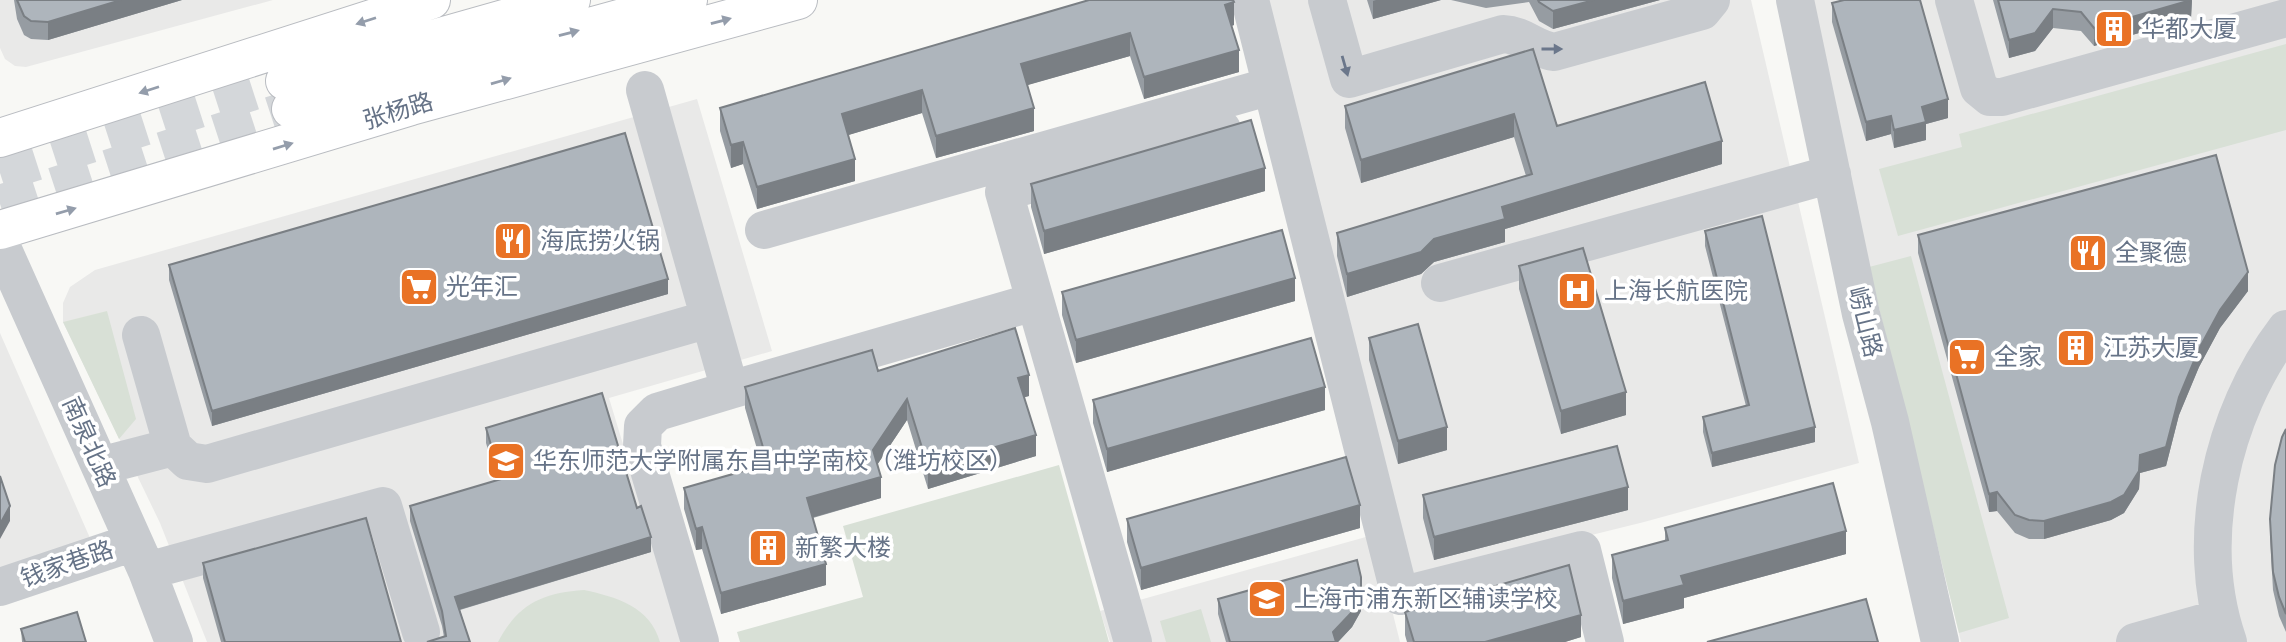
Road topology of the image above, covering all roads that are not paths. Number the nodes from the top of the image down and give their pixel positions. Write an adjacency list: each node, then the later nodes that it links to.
1 (430, 0): 13 (main road, one-way to 13)
2 (571, 0): 3 (main road, one-way to 3)
3 (688, 0)
4 (798, 0): 15 (main road, 张杨路, one-way to 4)
5 (1250, 0): 12 (street)
6 (1327, 0): 7 (street, one-way to 7)
7 (1711, 0)
8 (1795, 0): 14 (street, 崂山路)
9 (1954, 0): 10 (street)
10 (2286, 18)
11 (645, 90): 20 (street)
12 (1274, 99): 16 (street); 19 (street); 33 (street)
13 (0, 138)
14 (1832, 174): 18 (street); 34 (street, 崂山路)
15 (0, 230)
16 (764, 230)
17 (0, 243): 25 (street, 南泉北路)
18 (1440, 283)
19 (1034, 302): 23 (street); 32 (street)
20 (709, 319): 23 (street); 24 (street)
21 (2286, 329): 28 (street)
22 (141, 335): 24 (street)
23 (730, 390): 31 (street)
24 (173, 447): 25 (street)
25 (100, 466): 26 (street, 南泉北路)
26 (140, 556): 27 (street, 钱家巷路); 29 (street, 钱家巷路); 30 (street, 南泉北路)
27 (0, 587)
28 (2224, 630): 35 (street)
29 (421, 632)
30 (174, 642)
31 (700, 642)
32 (1133, 642)
33 (1605, 642)
34 (1940, 642)
35 (2135, 642)

